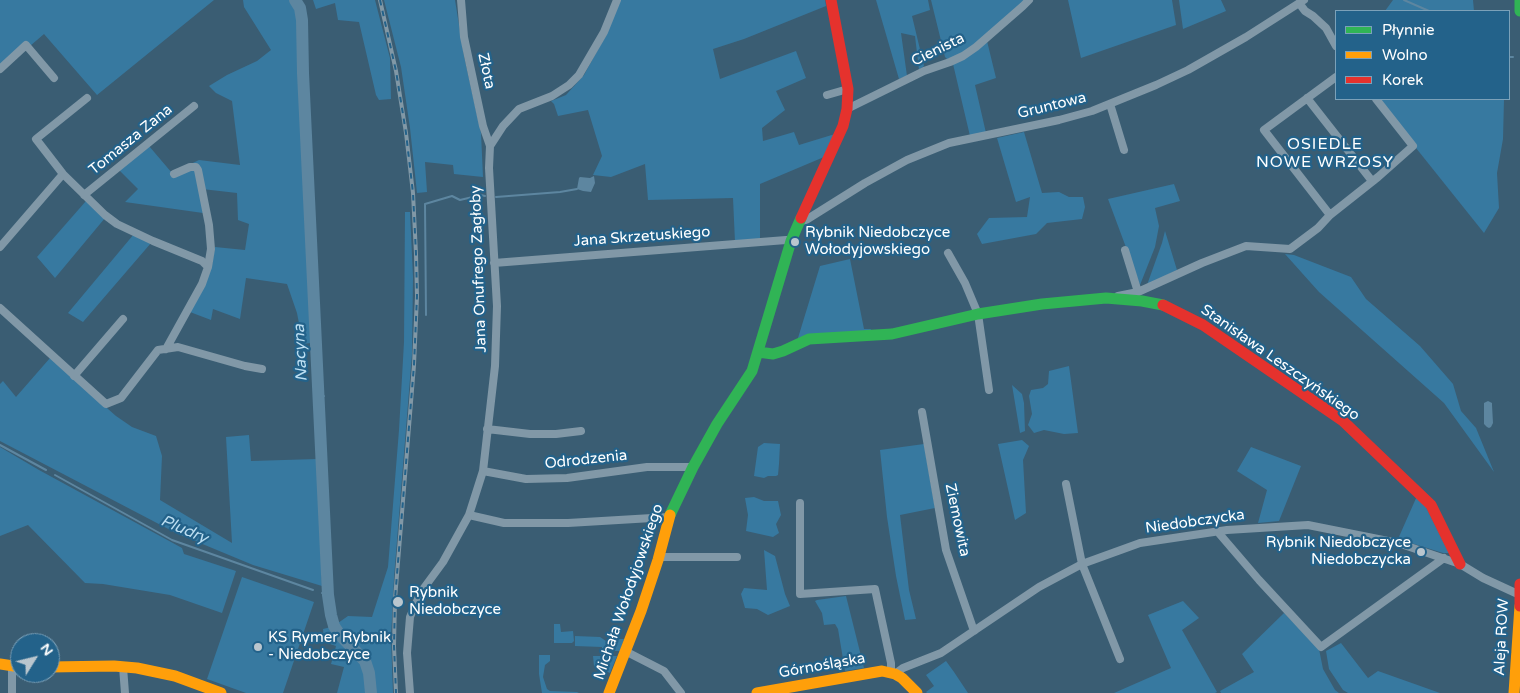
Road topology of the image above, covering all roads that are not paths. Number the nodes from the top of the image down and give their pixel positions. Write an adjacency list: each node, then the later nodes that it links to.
1 (460, 0): 20 (street, Złota)
2 (617, 0): 20 (street)
3 (831, 0): 12 (street, Michała Wołodyjowskiego)
4 (1029, 0): 19 (street, Cienista)
5 (1520, 0): 7 (street)
6 (1302, 1): 8 (street); 17 (street, Gruntowa)
7 (1520, 12)
8 (1335, 44)
9 (0, 69): 10 (street)
10 (54, 78)
11 (1335, 78): 15 (street)
12 (848, 89): 13 (street); 19 (street, Michała Wołodyjowskiego)
13 (827, 95)
14 (87, 98): 22 (street, Tomasza Zana)
15 (1307, 98): 24 (street); 26 (street)
16 (1377, 100): 24 (street)
17 (1110, 104): 21 (street); 27 (street, Gruntowa)
18 (194, 106): 25 (street, Tomasza Zana)
19 (847, 109): 27 (street, Michała Wołodyjowskiego)
20 (490, 146): 32 (street, Jana Onufrego Zagłoby)
21 (1124, 150)
22 (63, 174): 25 (street, Tomasza Zana); 29 (street)
23 (174, 174): 33 (street)
24 (1372, 181): 26 (street)
25 (84, 195): 33 (street, Tomasza Zana)
26 (1330, 215): 34 (street)
27 (800, 221): 28 (street, Michała Wołodyjowskiego)
28 (791, 241): 32 (street, Jana Skrzetuskiego); 40 (street, Michała Wołodyjowskiego)
29 (0, 247)
30 (1125, 250): 34 (street)
31 (948, 253): 37 (street)
32 (494, 263): 45 (street, Jana Onufrego Zagłoby)
33 (208, 267): 39 (street)
34 (1138, 292): 35 (street)
35 (1106, 298): 37 (street, Stanisława Leszczyńskiego); 58 (street, Stanisława Leszczyńskiego)
36 (0, 308): 42 (street)
37 (978, 314): 40 (street, Stanisława Leszczyńskiego); 43 (street)
38 (123, 319): 42 (street)
39 (166, 349): 41 (street); 42 (street)
40 (758, 352): 47 (street, Michała Wołodyjowskiego)
41 (262, 369)
42 (74, 376)
43 (989, 390)
44 (922, 412): 62 (street, Ziemowita)
45 (487, 429): 46 (street); 48 (street, Jana Onufrego Zagłoby)
46 (581, 431)
47 (693, 467): 48 (street, Odrodzenia); 52 (street, Michała Wołodyjowskiego)
48 (483, 472): 51 (street, Jana Onufrego Zagłoby)
49 (1066, 484): 57 (street)
50 (800, 502): 67 (street)
51 (469, 515): 52 (street); 71 (street, Jana Onufrego Zagłoby)
52 (669, 517): 54 (street, Michała Wołodyjowskiego)
53 (1217, 531): 56 (street, Niedobczycka); 56 (street); 57 (street, Niedobczycka)
54 (659, 557): 55 (street); 63 (street, Michała Wołodyjowskiego)
55 (736, 557)
56 (1444, 558): 58 (street, Niedobczycka)
57 (1082, 564): 62 (street, Niedobczycka); 64 (street)
58 (1460, 564): 60 (street, Niedobczycka)
59 (1520, 584): 61 (street, Aleja ROW, bridge)
60 (1520, 595)
61 (1520, 606): 76 (street, Aleja ROW)
62 (974, 631): 67 (street, Niedobczycka)
63 (625, 651): 72 (street, Michała Wołodyjowskiego); 73 (street)
64 (1120, 660)
65 (60, 667): 66 (street)
66 (123, 667): 69 (street); 70 (street)
67 (893, 673): 68 (street, Górnośląska); 75 (street)
68 (795, 690): 74 (street, Górnośląska)
69 (125, 693)
70 (221, 693)
71 (410, 693)
72 (609, 693)
73 (681, 693)
74 (757, 693)
75 (917, 693)
76 (1514, 693)

